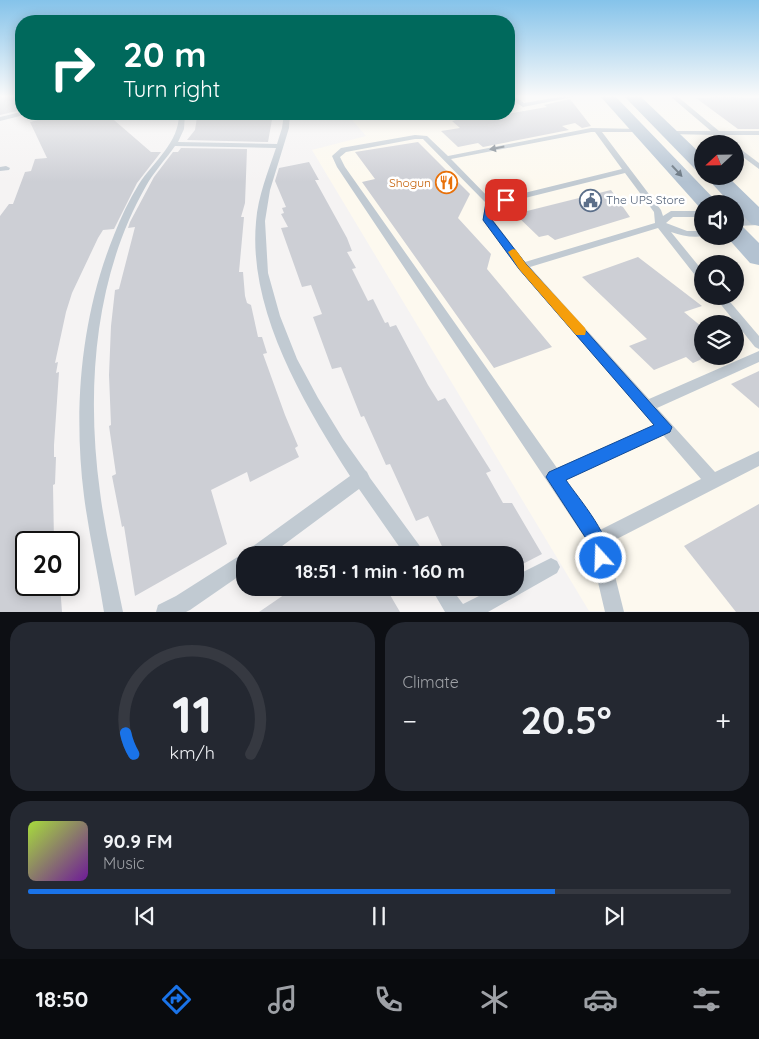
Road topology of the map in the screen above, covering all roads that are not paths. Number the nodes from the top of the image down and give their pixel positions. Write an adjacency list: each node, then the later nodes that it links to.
1 (181, 125): 11 (lane)
2 (287, 125): 12 (lane)
3 (634, 125): 7 (main road)
4 (661, 125): 8 (main road)
5 (708, 125): 10 (lane)
6 (597, 130): 7 (lane); 15 (lane, one-way to 15); 17 (lane)
7 (639, 130): 19 (main road, one-way to 19)
8 (670, 133): 10 (lane); 14 (main road)
9 (759, 133): 10 (lane)
10 (719, 134)
11 (172, 144): 12 (lane); 47 (lane)
12 (280, 146): 36 (lane)
13 (744, 154): 16 (lane)
14 (694, 157)
15 (447, 158): 20 (lane); 37 (lane)
16 (759, 167)
17 (627, 170): 20 (lane); 24 (lane)
18 (724, 185): 22 (main road)
19 (700, 195)
20 (489, 204): 28 (lane)
21 (694, 214): 24 (lane)
22 (759, 219): 23 (street)
23 (744, 220)
24 (660, 224): 25 (lane); 28 (lane); 29 (lane)
25 (694, 234)
26 (744, 241): 27 (main road)
27 (759, 257)
28 (523, 266): 33 (lane)
29 (694, 266)
30 (727, 305): 31 (lane)
31 (759, 344)
32 (759, 356): 33 (lane)
33 (647, 406): 34 (lane)
34 (665, 427): 37 (lane); 38 (lane)
35 (759, 458): 38 (lane)
36 (362, 477): 40 (lane); 41 (lane)
37 (554, 477): 39 (lane)
38 (713, 481): 39 (lane)
39 (596, 540): 51 (lane)
40 (267, 546)
41 (410, 546)
42 (551, 567): 44 (lane)
43 (236, 568): 48 (lane)
44 (524, 582)
45 (446, 596): 49 (lane)
46 (497, 596): 50 (lane)
47 (114, 612)
48 (165, 612)
49 (457, 612)
50 (468, 612)
51 (615, 612)

